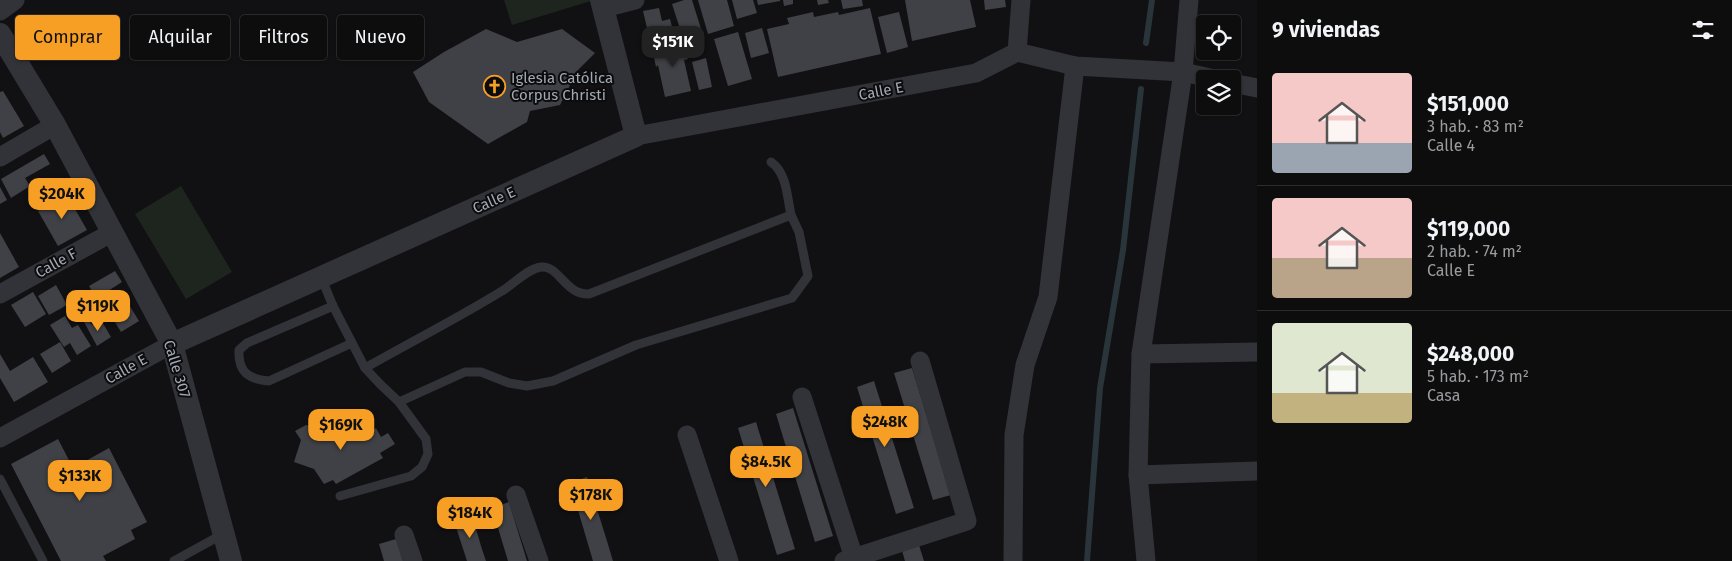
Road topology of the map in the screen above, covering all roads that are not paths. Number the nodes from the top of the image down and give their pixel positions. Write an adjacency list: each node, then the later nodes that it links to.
1 (15, 0): 6 (street)
2 (635, 0): 5 (street)
3 (1021, 0): 8 (street)
4 (1189, 0): 10 (street)
5 (602, 4): 15 (street)
6 (0, 11)
7 (0, 34): 14 (street, Calle 307)
8 (1017, 52): 9 (street); 15 (street, Calle E)
9 (1075, 66): 10 (street); 48 (street)
10 (1183, 72): 11 (street); 26 (street)
11 (1196, 75)
12 (1241, 84): 13 (street)
13 (1257, 88)
14 (55, 125): 16 (street); 19 (street, Calle 307)
15 (636, 136): 20 (street, Calle E)
16 (0, 157)
17 (771, 162): 18 (lane)
18 (791, 215): 28 (lane); 30 (lane)
19 (111, 233): 21 (street, Calle F); 24 (street, Calle 307)
20 (321, 277): 22 (lane); 24 (street, Calle E)
21 (0, 294)
22 (333, 306): 23 (lane); 23 (lane)
23 (352, 343): 28 (lane)
24 (172, 344): 32 (street, Calle E); 39 (street, Calle 307)
25 (1257, 352): 26 (street)
26 (1141, 354): 34 (street)
27 (920, 361): 41 (street)
28 (365, 368): 30 (lane)
29 (802, 398): 41 (street)
30 (399, 402): 38 (lane)
31 (687, 435): 47 (street)
32 (0, 438)
33 (1257, 471): 34 (street)
34 (1138, 475): 49 (street)
35 (0, 479): 36 (lane)
36 (4, 495): 42 (lane)
37 (516, 495): 46 (street)
38 (340, 496)
39 (223, 534): 43 (lane); 44 (street, Calle 307)
40 (404, 535): 45 (street)
41 (851, 560)
42 (43, 561)
43 (174, 561)
44 (231, 561)
45 (412, 561)
46 (539, 561)
47 (729, 561)
48 (1013, 561)
49 (1146, 561)

